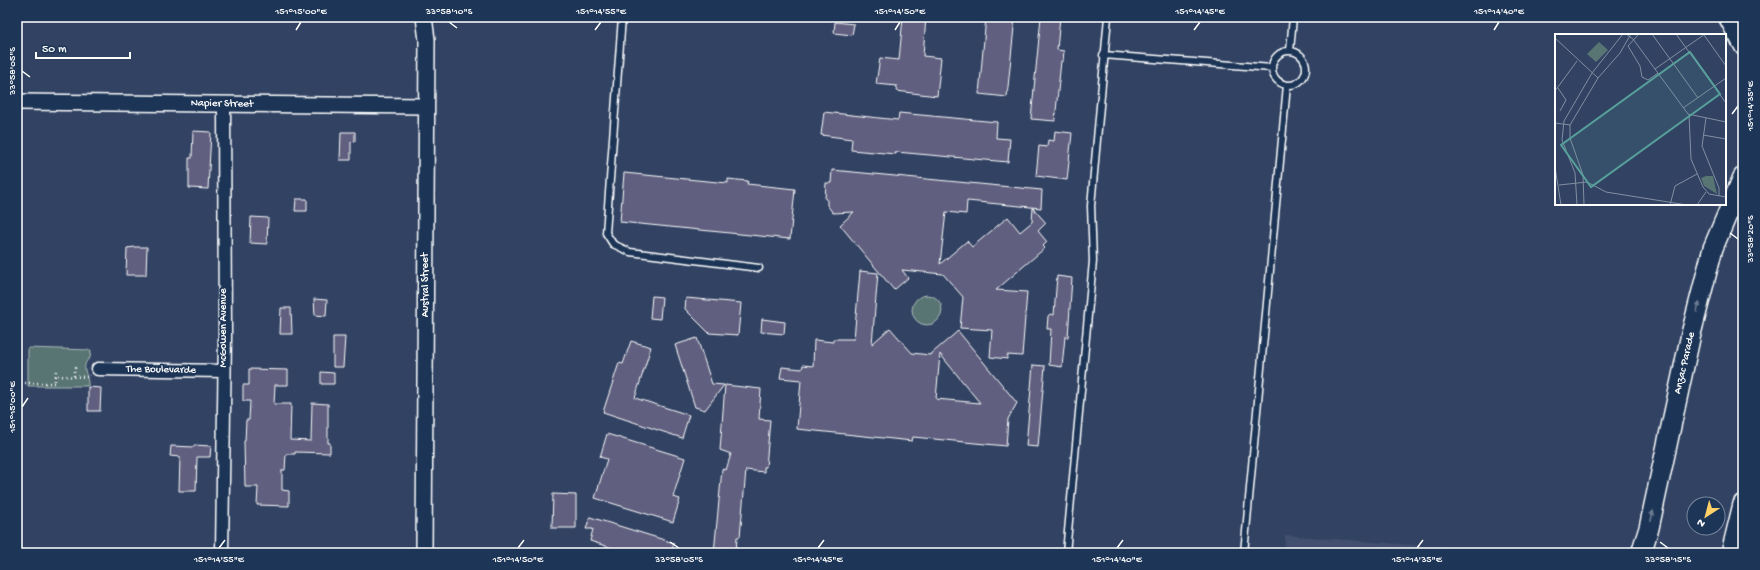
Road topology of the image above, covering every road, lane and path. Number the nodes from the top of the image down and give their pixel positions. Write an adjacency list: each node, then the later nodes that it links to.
1 (424, 17): 13 (street, Austral Street)
2 (622, 17): 15 (lane)
3 (1108, 17): 8 (lane)
4 (1293, 17): 7 (lane)
5 (1726, 17): 6 (street)
6 (1743, 48)
7 (1290, 51): 9 (lane); 10 (lane)
8 (1103, 55): 9 (lane); 26 (lane)
9 (1272, 68): 10 (lane)
10 (1287, 85): 27 (lane)
11 (17, 102): 12 (street, Napier Street)
12 (224, 104): 13 (street, Napier Street); 19 (street, McGowen Avenue)
13 (426, 106): 25 (street, Austral Street)
14 (1743, 177): 28 (main road, Anzac Parade, one-way to 14)
15 (759, 268)
16 (77, 365): 21 (path)
17 (98, 369): 19 (street, The Boulevarde); 21 (path)
18 (56, 371): 20 (path)
19 (224, 371): 24 (street, McGowen Avenue)
20 (55, 376): 21 (path); 22 (path)
21 (74, 376)
22 (25, 383)
23 (1743, 504): 29 (main road)
24 (222, 553)
25 (424, 553)
26 (1066, 553)
27 (1244, 553)
28 (1641, 553)
29 (1731, 553)

